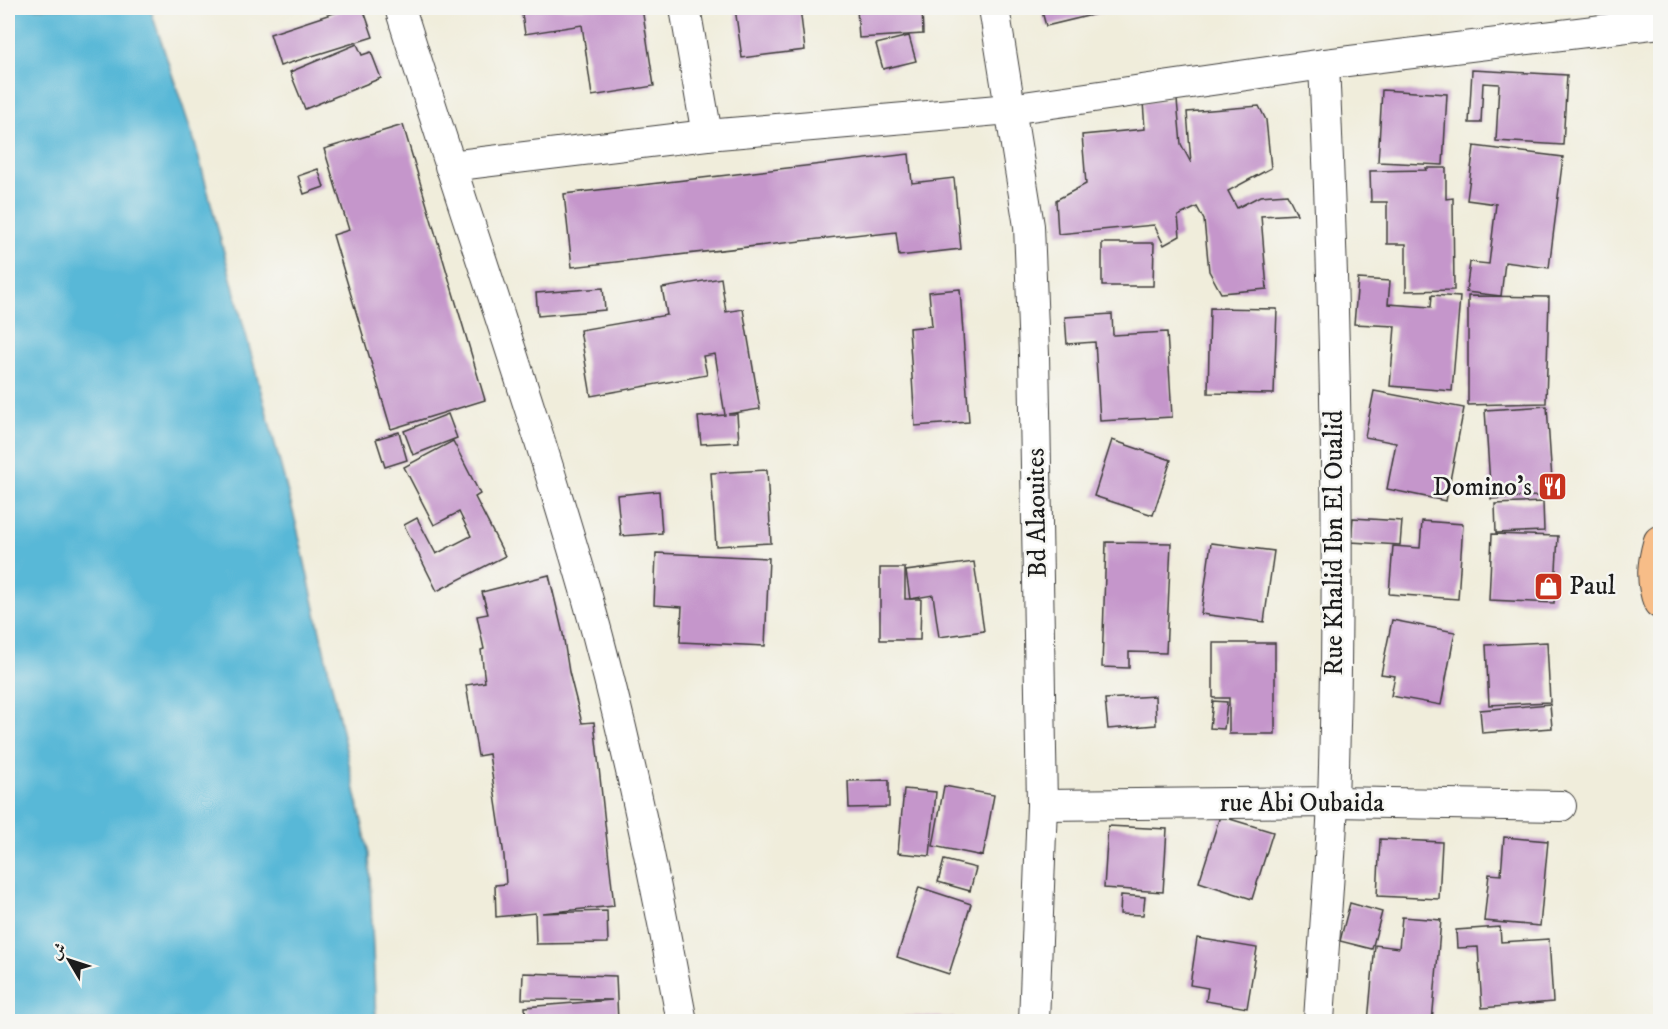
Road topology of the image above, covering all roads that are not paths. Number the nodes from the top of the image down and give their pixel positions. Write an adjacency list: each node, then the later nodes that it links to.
1 (400, 8): 8 (street)
2 (685, 8): 7 (street)
3 (994, 8): 6 (street, Bd Alaouites)
4 (1660, 22): 5 (street)
5 (1324, 64): 6 (street); 11 (street, Rue Khalid Ibn El Oualid)
6 (1010, 109): 7 (street); 12 (street, Bd Alaouites)
7 (707, 135): 8 (street)
8 (450, 166): 14 (street)
9 (1660, 542): 10 (main road)
10 (1660, 602)
11 (1333, 802): 12 (street, rue Abi Oubaida); 13 (street, rue Abi Oubaida); 16 (street, Rue Khalid Ibn El Oualid)
12 (1042, 805): 15 (street, Bd Alaouites)
13 (1561, 806)
14 (682, 1022)
15 (1034, 1022)
16 (1319, 1022)

